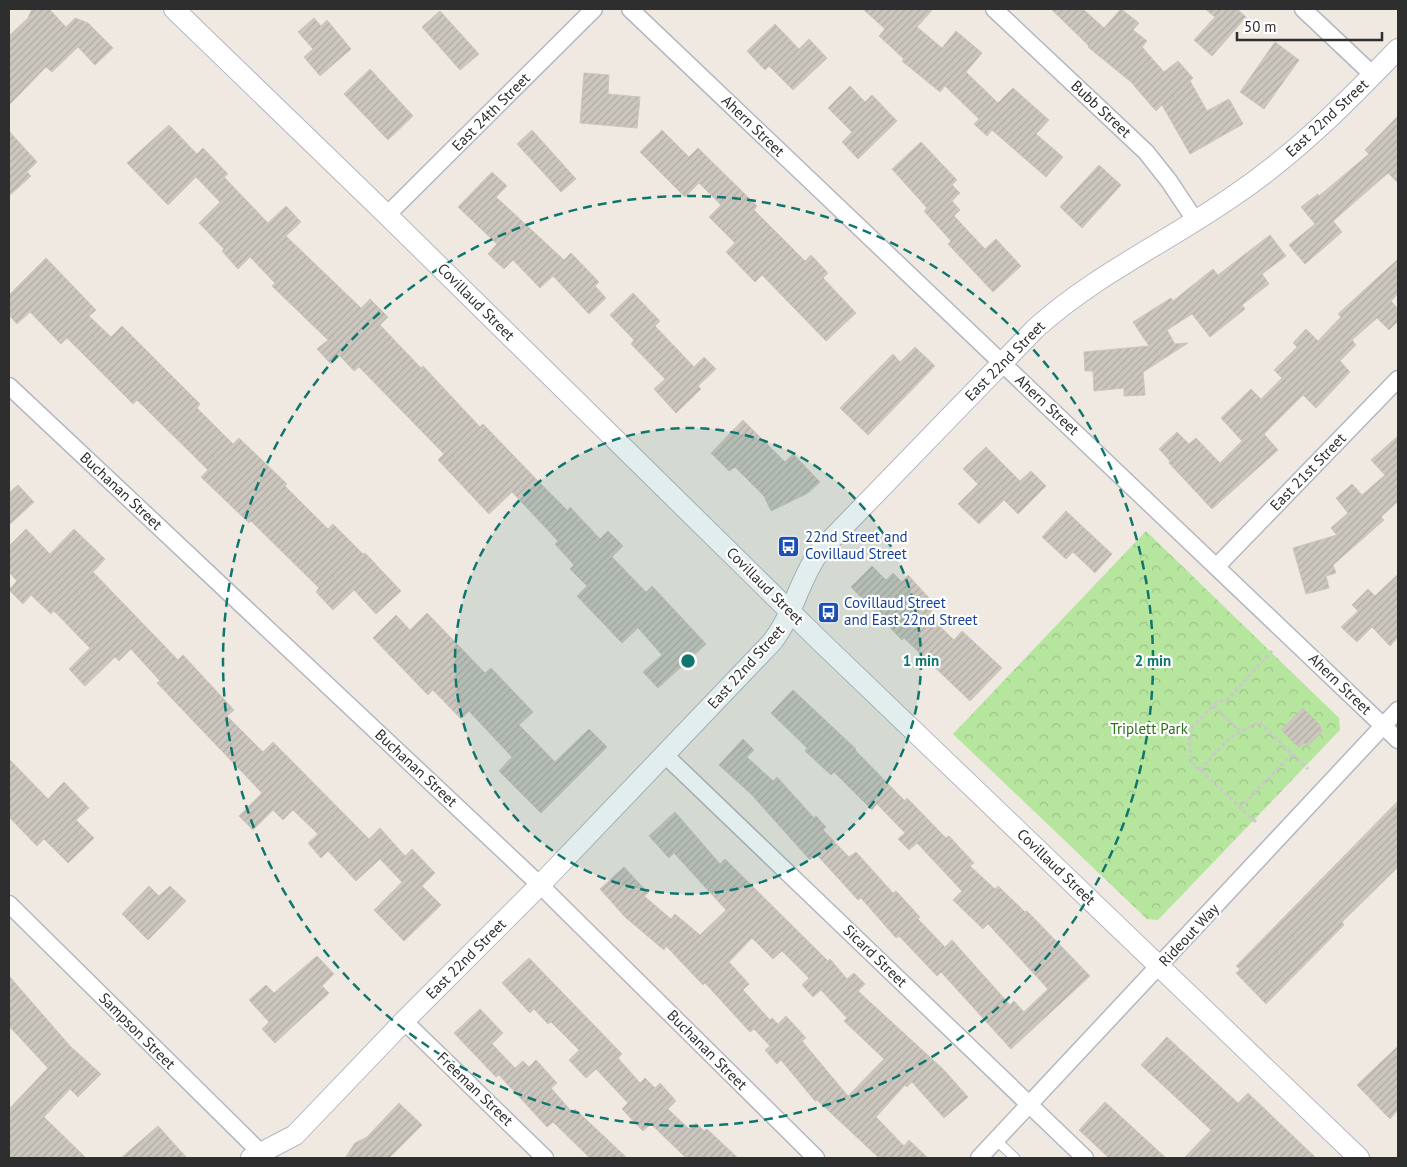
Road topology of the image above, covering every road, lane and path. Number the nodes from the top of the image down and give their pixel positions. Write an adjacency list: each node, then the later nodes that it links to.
1 (174, 9): 8 (street, Covillaud Street)
2 (594, 9): 8 (street, East 24th Street)
3 (630, 9): 10 (street, Ahern Street)
4 (994, 9): 9 (street, Bubb Street)
5 (1302, 9): 7 (street)
6 (1398, 49): 7 (street, East 22nd Street)
7 (1373, 75): 9 (street, East 22nd Street)
8 (387, 214): 14 (street, Covillaud Street)
9 (1195, 220): 10 (street, East 22nd Street)
10 (1002, 363): 13 (street, Ahern Street); 14 (street, East 22nd Street)
11 (1398, 379): 13 (street, East 21st Street)
12 (9, 386): 27 (street, Buchanan Street)
13 (1217, 566): 18 (street, Ahern Street)
14 (792, 612): 21 (street, East 22nd Street); 29 (street, Covillaud Street)
15 (1272, 651): 16 (path)
16 (1213, 706): 19 (path); 24 (path)
17 (1398, 710): 18 (street, Rideout Way)
18 (1384, 726): 20 (street, Ahern Street); 29 (street, Rideout Way)
19 (1241, 732): 22 (path); 24 (path)
20 (1398, 740)
21 (665, 754): 27 (street, East 22nd Street); 31 (street, Sicard Street)
22 (1292, 754): 23 (path); 25 (path)
23 (1308, 769)
24 (1200, 770): 25 (path)
25 (1240, 808): 26 (path)
26 (1256, 822)
27 (540, 885): 30 (street, East 22nd Street); 35 (street, Buchanan Street)
28 (9, 904): 33 (street, Sampson Street)
29 (1160, 967): 31 (street, Rideout Way); 39 (street, Covillaud Street)
30 (404, 1021): 33 (street, East 22nd Street); 34 (street, Freeman Street)
31 (1030, 1105): 32 (street, Rideout Way); 38 (street, Sicard Street)
32 (996, 1140): 36 (street, Rideout Way); 37 (lane)
33 (260, 1157)
34 (545, 1158)
35 (816, 1158)
36 (979, 1158)
37 (1015, 1158)
38 (1085, 1158)
39 (1360, 1158)

